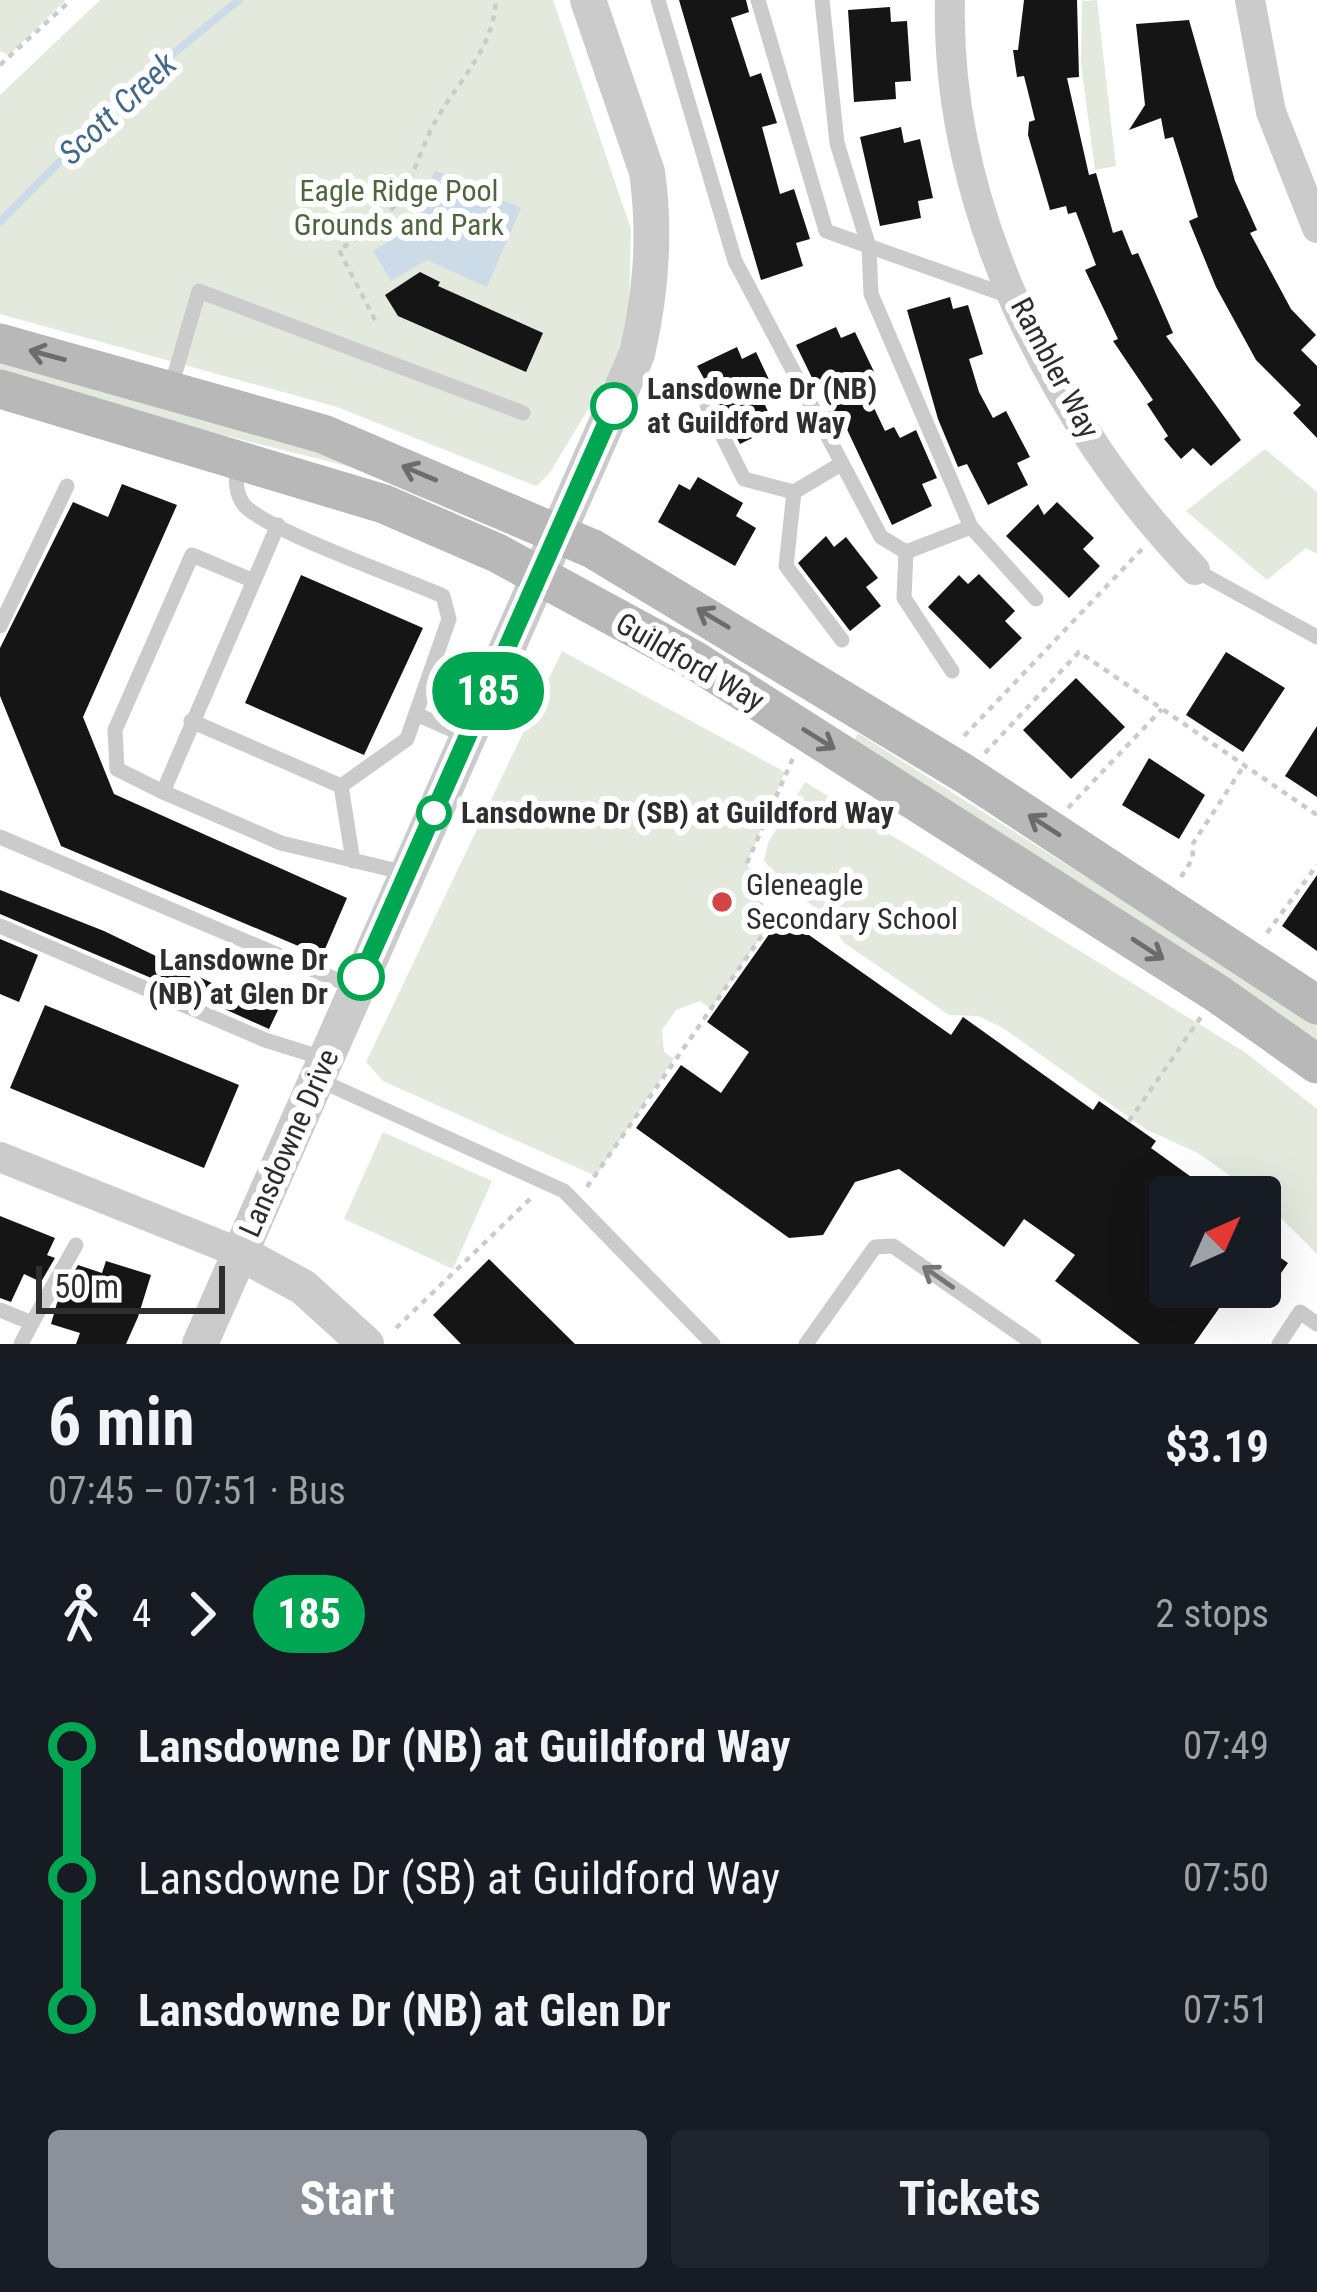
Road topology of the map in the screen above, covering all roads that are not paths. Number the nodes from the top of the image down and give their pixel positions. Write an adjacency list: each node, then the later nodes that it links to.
1 (588, 0): 21 (street, Lansdowne Drive)
2 (658, 0): 16 (lane)
3 (758, 0): 8 (lane)
4 (822, 0): 8 (lane)
5 (950, 0): 9 (street, Rambler Way)
6 (1250, 0): 7 (street)
7 (1317, 228)
8 (869, 247): 9 (lane); 20 (lane)
9 (1002, 294): 23 (street, Rambler Way)
10 (0, 343): 12 (main road, Guildford Way, one-way to 10)
11 (0, 389): 15 (main road, Guildford Way)
12 (171, 389): 14 (lane); 21 (main road, Guildford Way, one-way to 12)
13 (707, 405): 18 (lane)
14 (523, 413)
15 (237, 458): 19 (lane); 24 (main road, Guildford Way)
16 (841, 464): 18 (lane); 22 (lane)
17 (67, 486): 27 (lane)
18 (794, 492): 29 (lane)
19 (278, 526): 25 (lane); 31 (lane)
20 (971, 527): 22 (lane); 26 (lane)
21 (560, 533): 24 (street, Lansdowne Drive); 41 (main road, Guildford Way, one-way to 21)
22 (906, 552): 30 (lane)
23 (1196, 570): 28 (lane, Rambler Way)
24 (539, 575): 33 (street, Lansdowne Drive); 42 (main road, Guildford Way, one-way to 42)
25 (254, 581): 32 (lane); 35 (lane)
26 (1036, 599)
27 (0, 626)
28 (1317, 637)
29 (842, 640)
30 (952, 671)
31 (416, 714): 33 (lane); 34 (lane)
32 (191, 721): 34 (lane); 35 (lane)
33 (469, 737): 38 (street, Lansdowne Drive)
34 (341, 786): 37 (lane)
35 (164, 792): 37 (lane)
36 (0, 837): 40 (lane)
37 (353, 860): 38 (lane)
38 (406, 873): 40 (street, Lansdowne Drive)
39 (0, 926): 43 (lane)
40 (356, 988): 43 (street, Lansdowne Drive)
41 (1317, 1005)
42 (1317, 1064)
43 (321, 1069): 46 (street, Lansdowne Drive); 53 (lane)
44 (0, 1157): 46 (street)
45 (76, 1245): 48 (lane)
46 (241, 1253): 50 (street); 52 (street, Lansdowne Drive)
47 (0, 1310): 48 (lane)
48 (32, 1323): 51 (lane)
49 (1317, 1324): 56 (lane)
50 (381, 1336)
51 (21, 1344)
52 (200, 1344)
53 (713, 1344)
54 (806, 1344): 55 (lane, one-way to 54)
55 (1034, 1344)
56 (1280, 1344)

